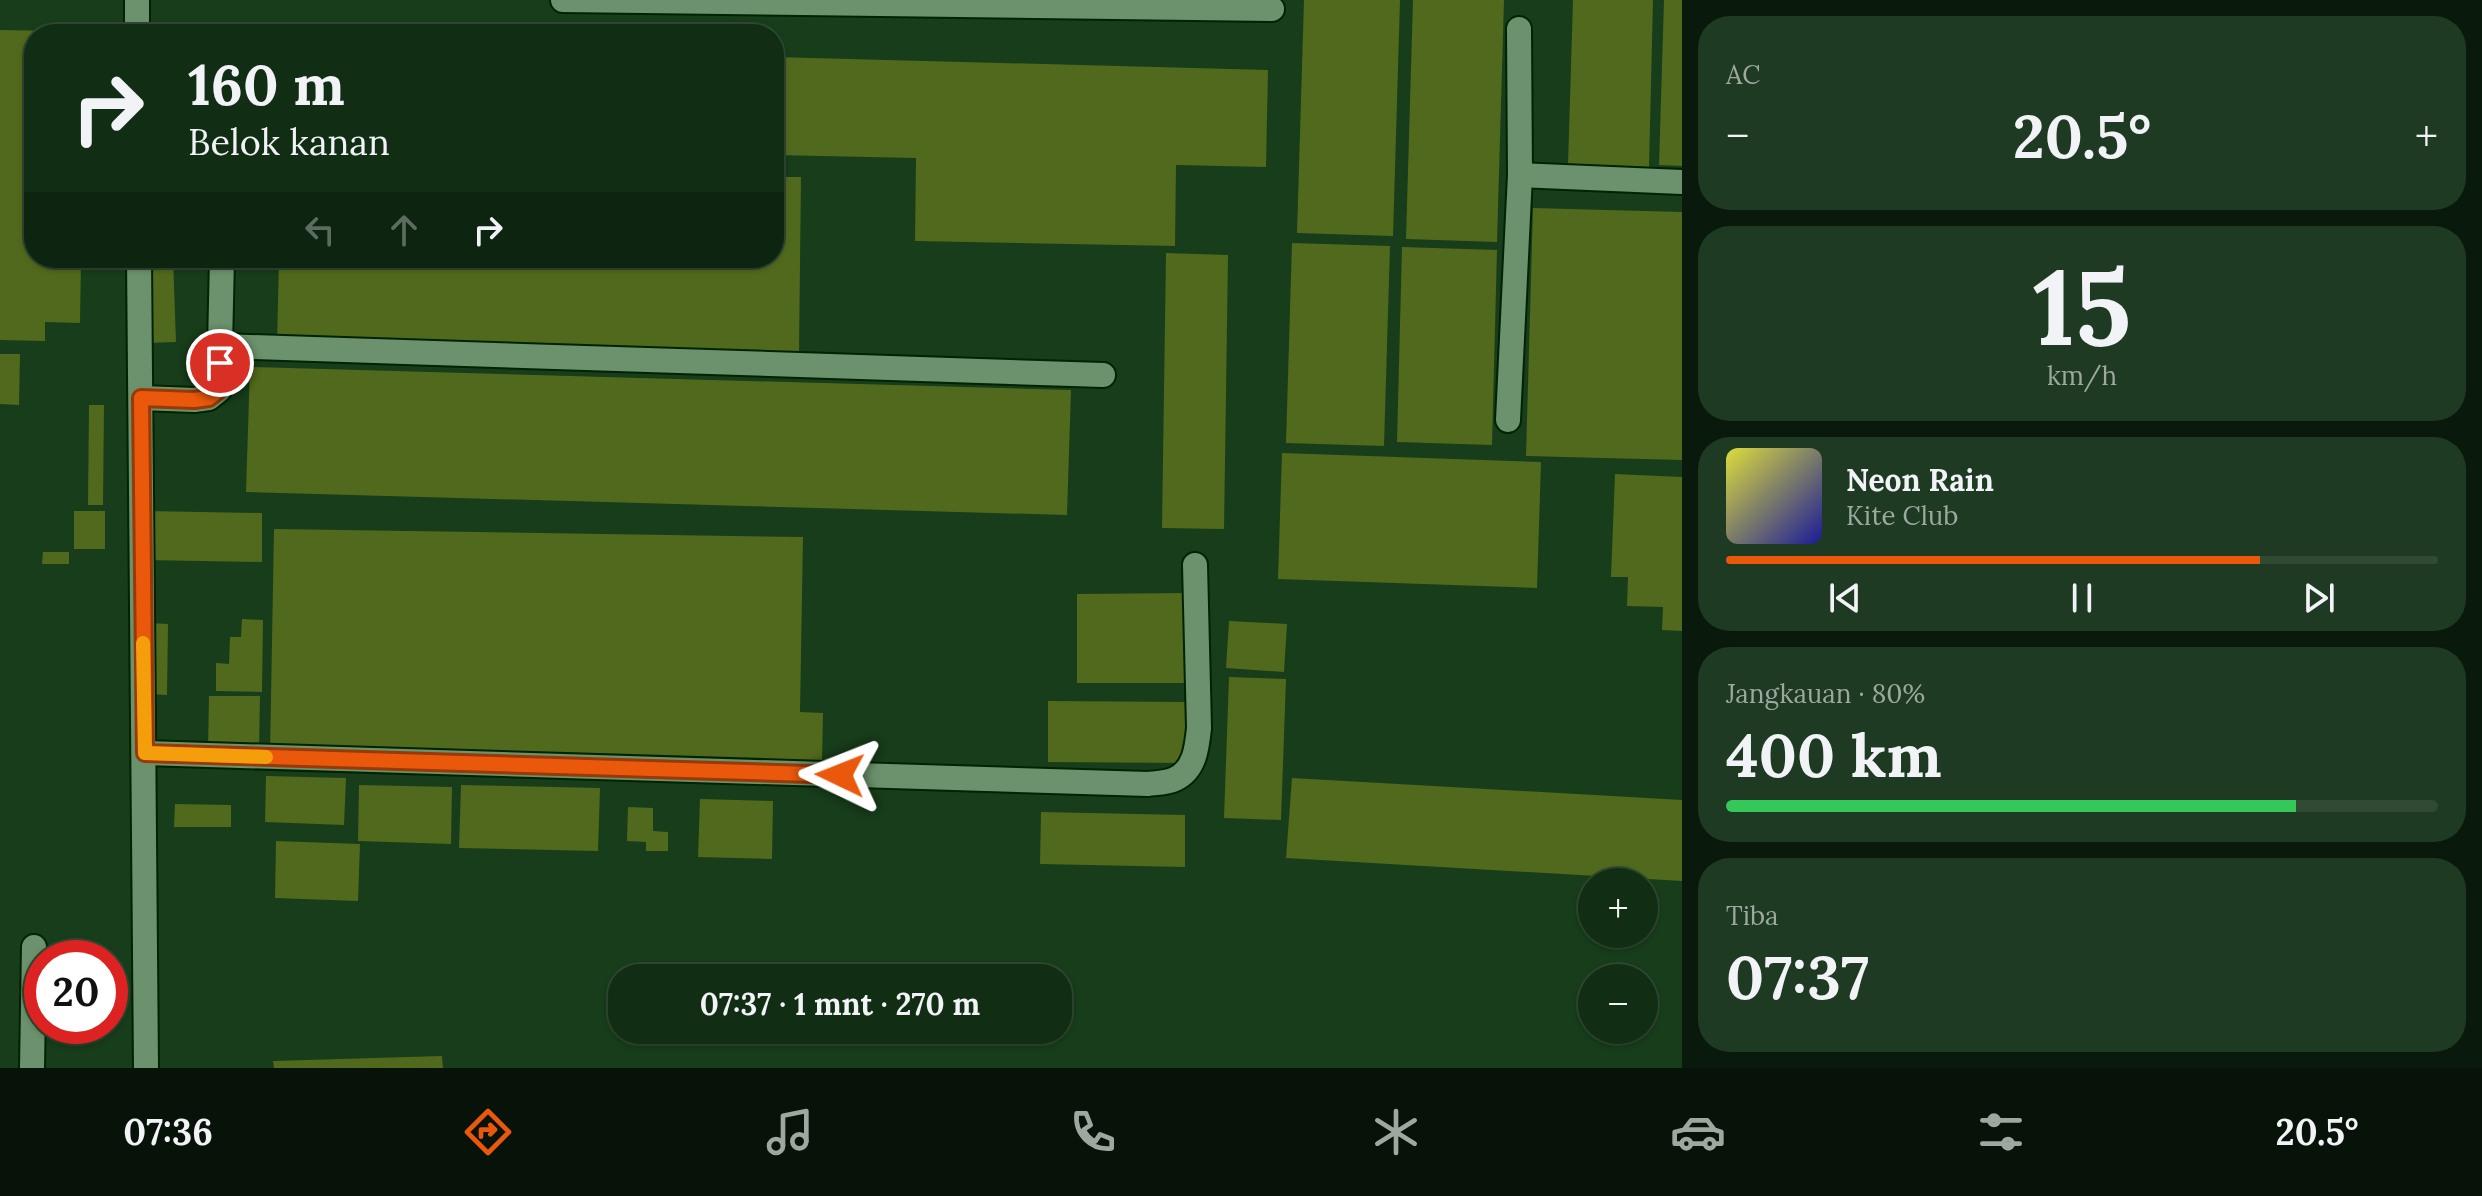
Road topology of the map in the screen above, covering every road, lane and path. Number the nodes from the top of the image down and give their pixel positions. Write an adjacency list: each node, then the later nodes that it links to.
1 (137, 0): 4 (street)
2 (563, 0): 3 (street)
3 (1272, 9)
4 (137, 24)
5 (1519, 29): 6 (street)
6 (1520, 175): 7 (street); 13 (street)
7 (1682, 182)
8 (139, 268): 12 (street)
9 (222, 268): 10 (street)
10 (221, 346): 11 (street); 12 (street)
11 (1103, 375)
12 (141, 398): 15 (street)
13 (1508, 420)
14 (1195, 565): 15 (street)
15 (145, 753): 18 (street)
16 (32, 1044): 17 (street)
17 (32, 1068)
18 (146, 1068)

